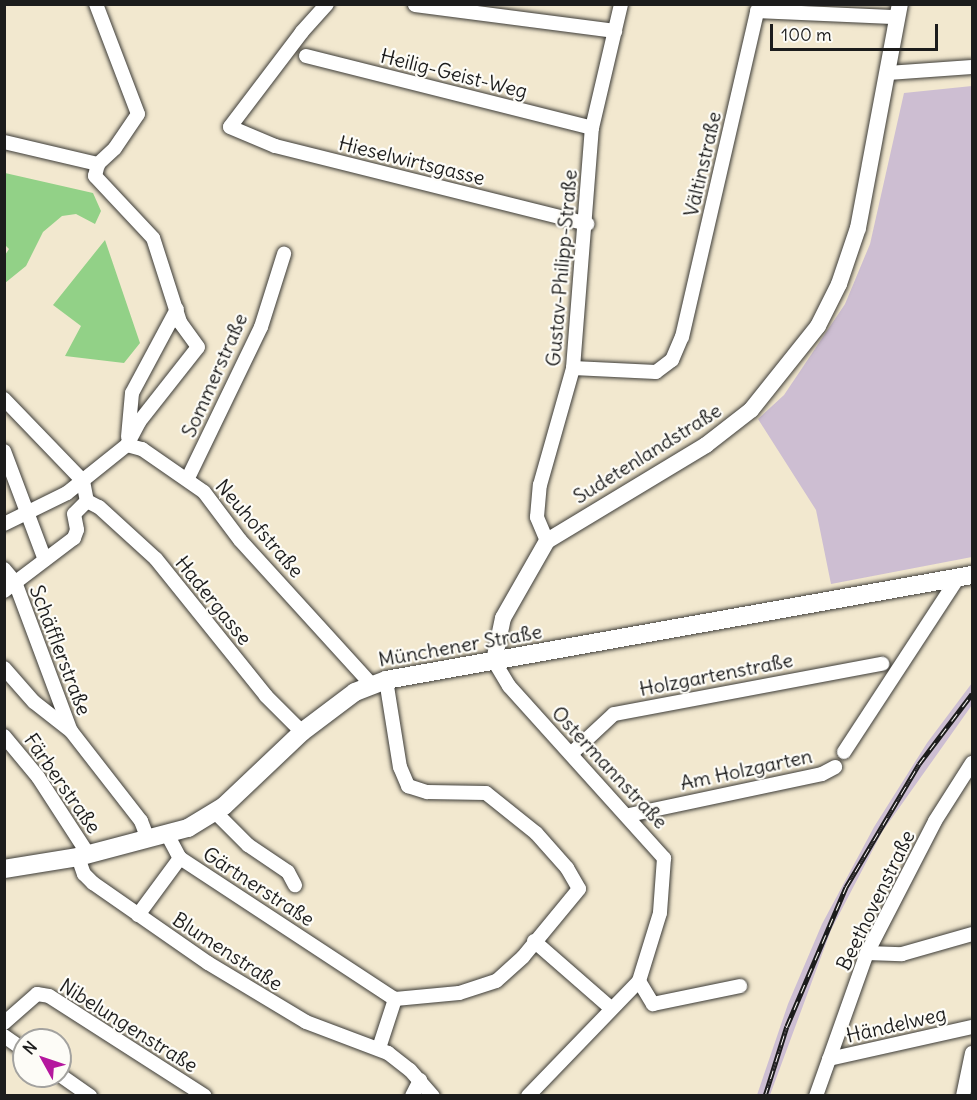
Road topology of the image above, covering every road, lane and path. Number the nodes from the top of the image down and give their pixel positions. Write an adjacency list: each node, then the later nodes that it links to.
1 (96, 4): 12 (street)
2 (327, 4): 13 (street, Hieselwirtsgasse)
3 (621, 4): 6 (street, Gustav-Philipp-Straße)
4 (416, 5): 6 (street)
5 (898, 11): 9 (street, Sudetenlandstraße); 16 (street, Vältinstraße)
6 (615, 31): 10 (street, Gustav-Philipp-Straße)
7 (306, 57): 10 (street, Heilig-Geist-Weg)
8 (972, 66): 9 (street)
9 (888, 74): 25 (street, Sudetenlandstraße)
10 (592, 128): 13 (street, Gustav-Philipp-Straße)
11 (4, 142): 12 (street)
12 (98, 164): 15 (street)
13 (586, 224): 16 (street, Gustav-Philipp-Straße)
14 (284, 254): 20 (street, Sommerstraße)
15 (177, 309): 18 (street); 18 (street)
16 (573, 368): 25 (street, Gustav-Philipp-Straße)
17 (4, 399): 21 (street)
18 (127, 445): 20 (street, Neuhofstraße); 21 (street)
19 (4, 451): 23 (street)
20 (188, 478): 33 (street, Neuhofstraße)
21 (82, 481): 22 (street); 23 (street)
22 (87, 501): 26 (street); 35 (street, Hadergasse)
23 (26, 516): 24 (street); 26 (street)
24 (4, 524)
25 (547, 541): 30 (street, Sudetenlandstraße)
26 (45, 560): 29 (street)
27 (4, 569): 29 (street, Schäfflerstraße)
28 (966, 575): 30 (main road, Münchener Straße); 37 (street)
29 (10, 586): 34 (street, Schäfflerstraße)
30 (494, 661): 33 (main road, Münchener Straße); 38 (street, Ostermannstraße)
31 (882, 664): 38 (street, Holzgartenstraße)
32 (4, 668): 34 (street)
33 (379, 682): 35 (main road, Münchener Straße); 51 (street)
34 (71, 731): 44 (street)
35 (302, 732): 41 (main road, Münchener Straße)
36 (4, 735): 45 (street, Färberstraße)
37 (844, 752)
38 (572, 753): 42 (street, Ostermannstraße)
39 (972, 763): 52 (street, Beethovenstraße)
40 (834, 767): 42 (street, Am Holzgarten)
41 (215, 812): 43 (main road, Münchener Straße); 48 (street)
42 (629, 815): 53 (street, Ostermannstraße)
43 (167, 834): 44 (main road, Münchener Straße); 46 (street, Gärtnerstraße)
44 (148, 839): 45 (main road, Münchener Straße)
45 (83, 856): 47 (main road, Münchener Straße); 49 (street, Blumenstraße)
46 (180, 858): 49 (street); 55 (street, Gärtnerstraße)
47 (4, 869)
48 (295, 885)
49 (138, 915): 59 (street, Blumenstraße)
50 (972, 934): 52 (street)
51 (534, 941): 55 (street); 56 (street)
52 (867, 953): 61 (street, Beethovenstraße)
53 (639, 981): 54 (street); 56 (street, Ostermannstraße)
54 (740, 986)
55 (395, 999): 59 (street)
56 (612, 1009): 68 (street, Ostermannstraße)
57 (4, 1023): 65 (street, Nibelungenstraße)
58 (972, 1027): 61 (street, Händelweg)
59 (379, 1048): 62 (street, Blumenstraße)
60 (972, 1053): 70 (street)
61 (829, 1059): 69 (street, Beethovenstraße)
62 (420, 1080): 66 (street); 67 (street, Blumenstraße)
63 (72, 1083): 64 (street)
64 (90, 1095)
65 (205, 1095)
66 (412, 1095)
67 (433, 1095)
68 (528, 1095)
69 (816, 1095)
70 (963, 1095)

